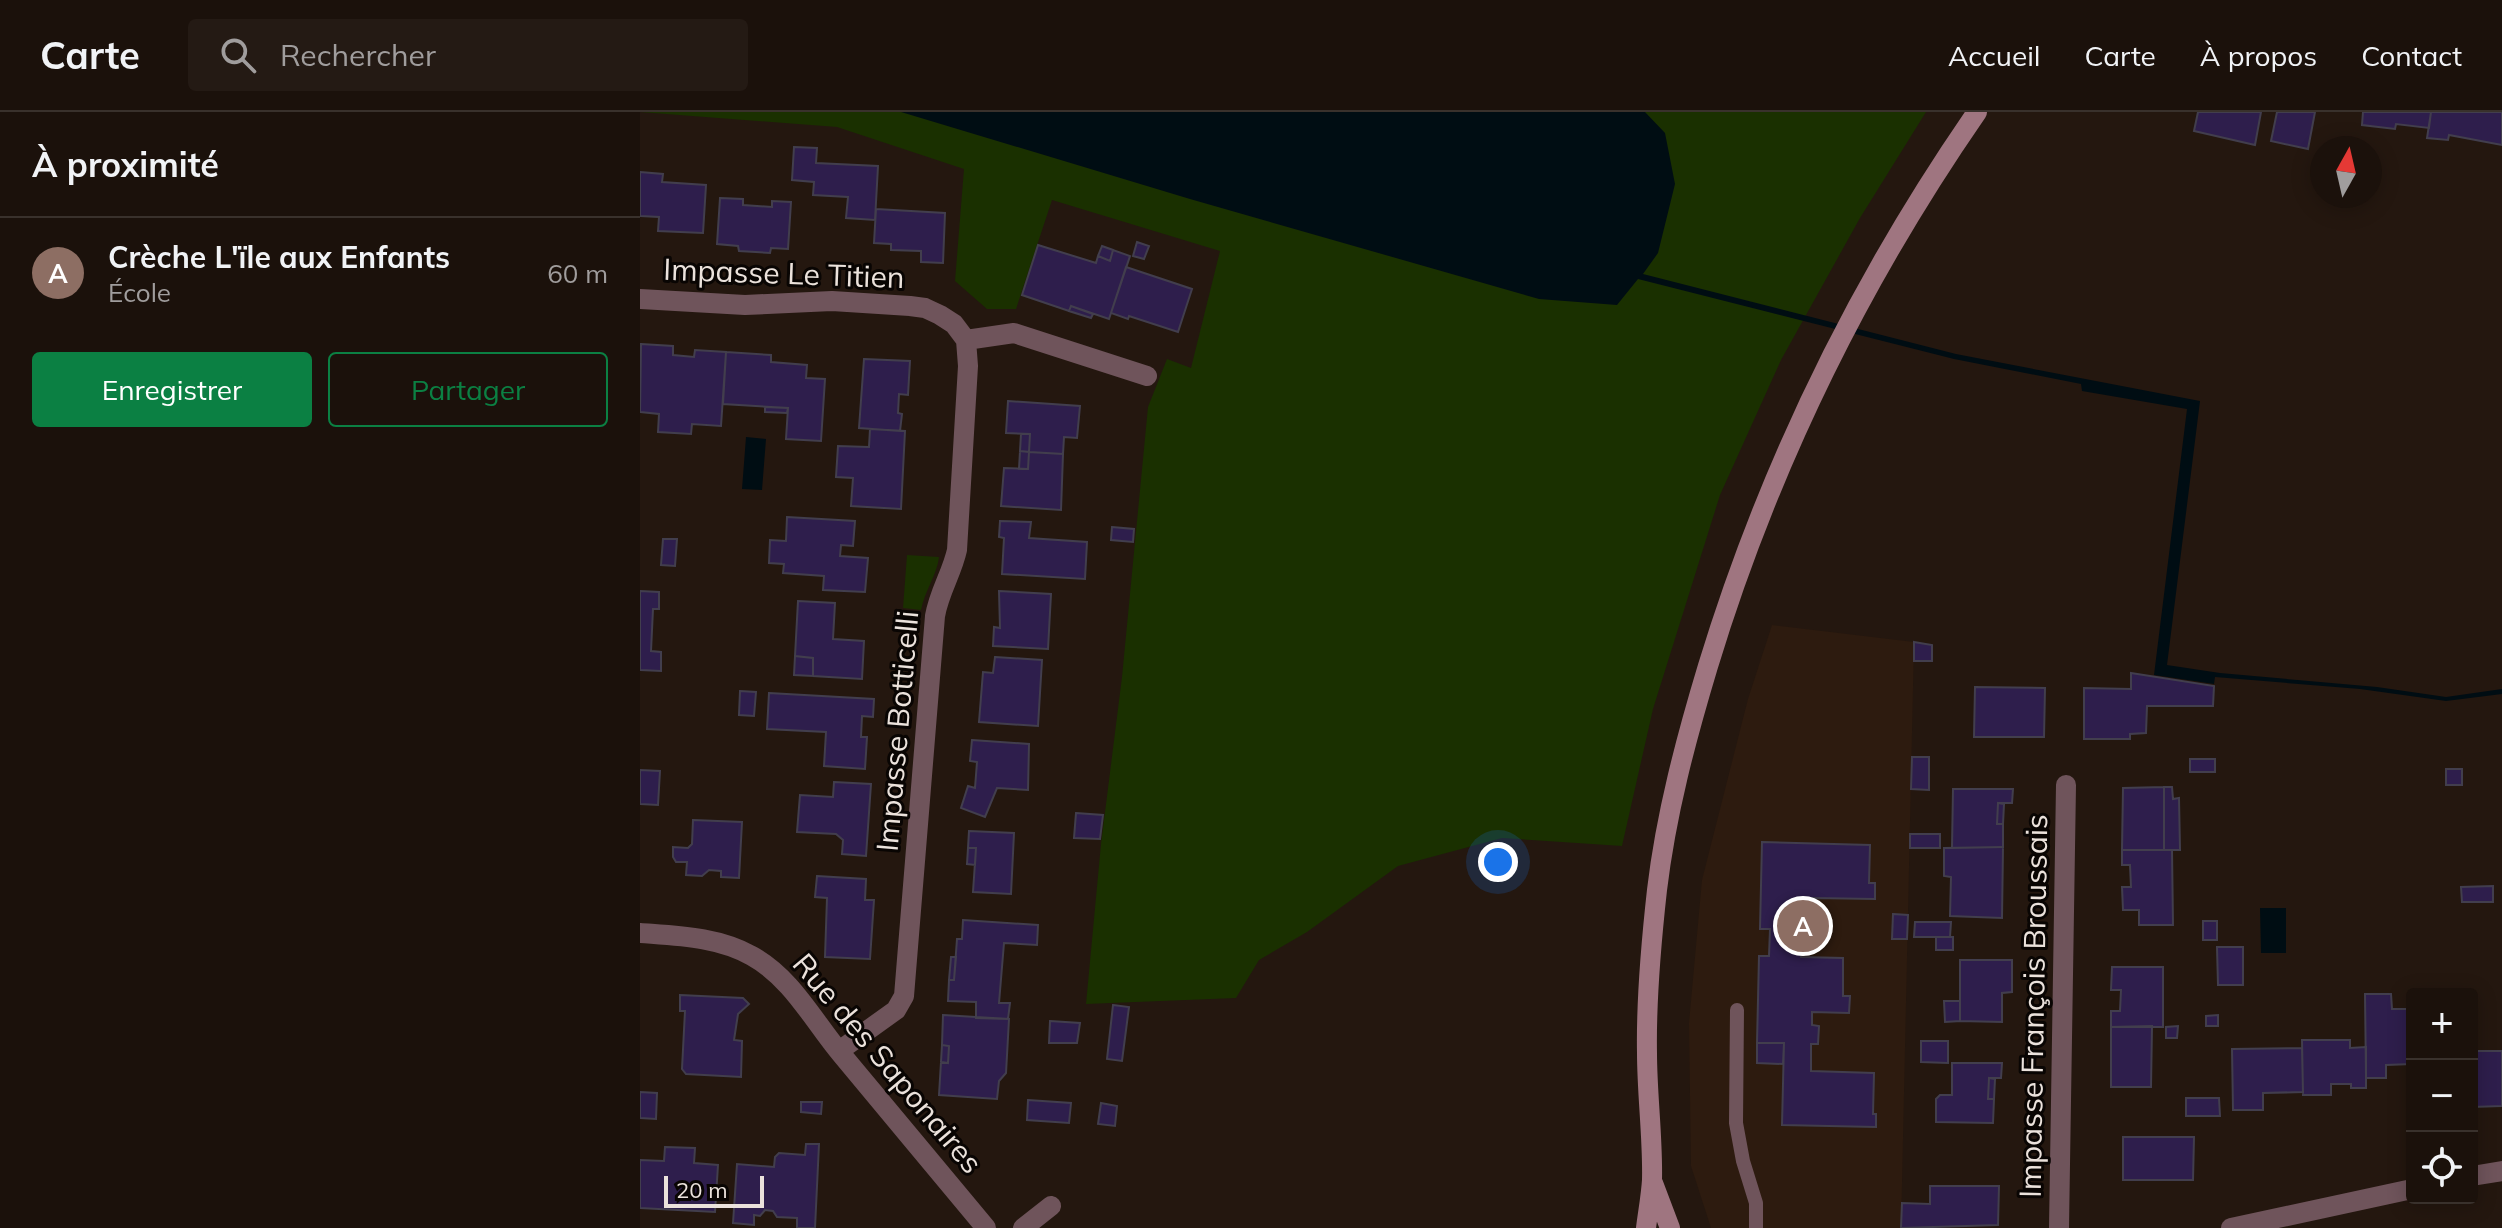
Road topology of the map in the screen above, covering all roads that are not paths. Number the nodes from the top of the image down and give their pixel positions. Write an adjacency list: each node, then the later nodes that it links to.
1 (1977, 112): 11 (main road)
2 (640, 299): 3 (street, Impasse Le Titien)
3 (966, 340): 4 (street); 8 (street, Impasse Botticelli)
4 (1147, 376)
5 (2066, 785): 19 (street, Impasse François Broussais)
6 (640, 933): 8 (street, Rue des Saponaires)
7 (1737, 1010): 18 (lane)
8 (839, 1051): 14 (street, Rue des Saponaires)
9 (2502, 1171): 10 (street)
10 (2478, 1175)
11 (1652, 1181): 16 (main road); 17 (main road)
12 (2406, 1190): 20 (street)
13 (1051, 1206): 15 (street)
14 (986, 1228)
15 (1023, 1228)
16 (1646, 1228)
17 (1670, 1228)
18 (1756, 1228)
19 (2059, 1228)
20 (2231, 1228)

